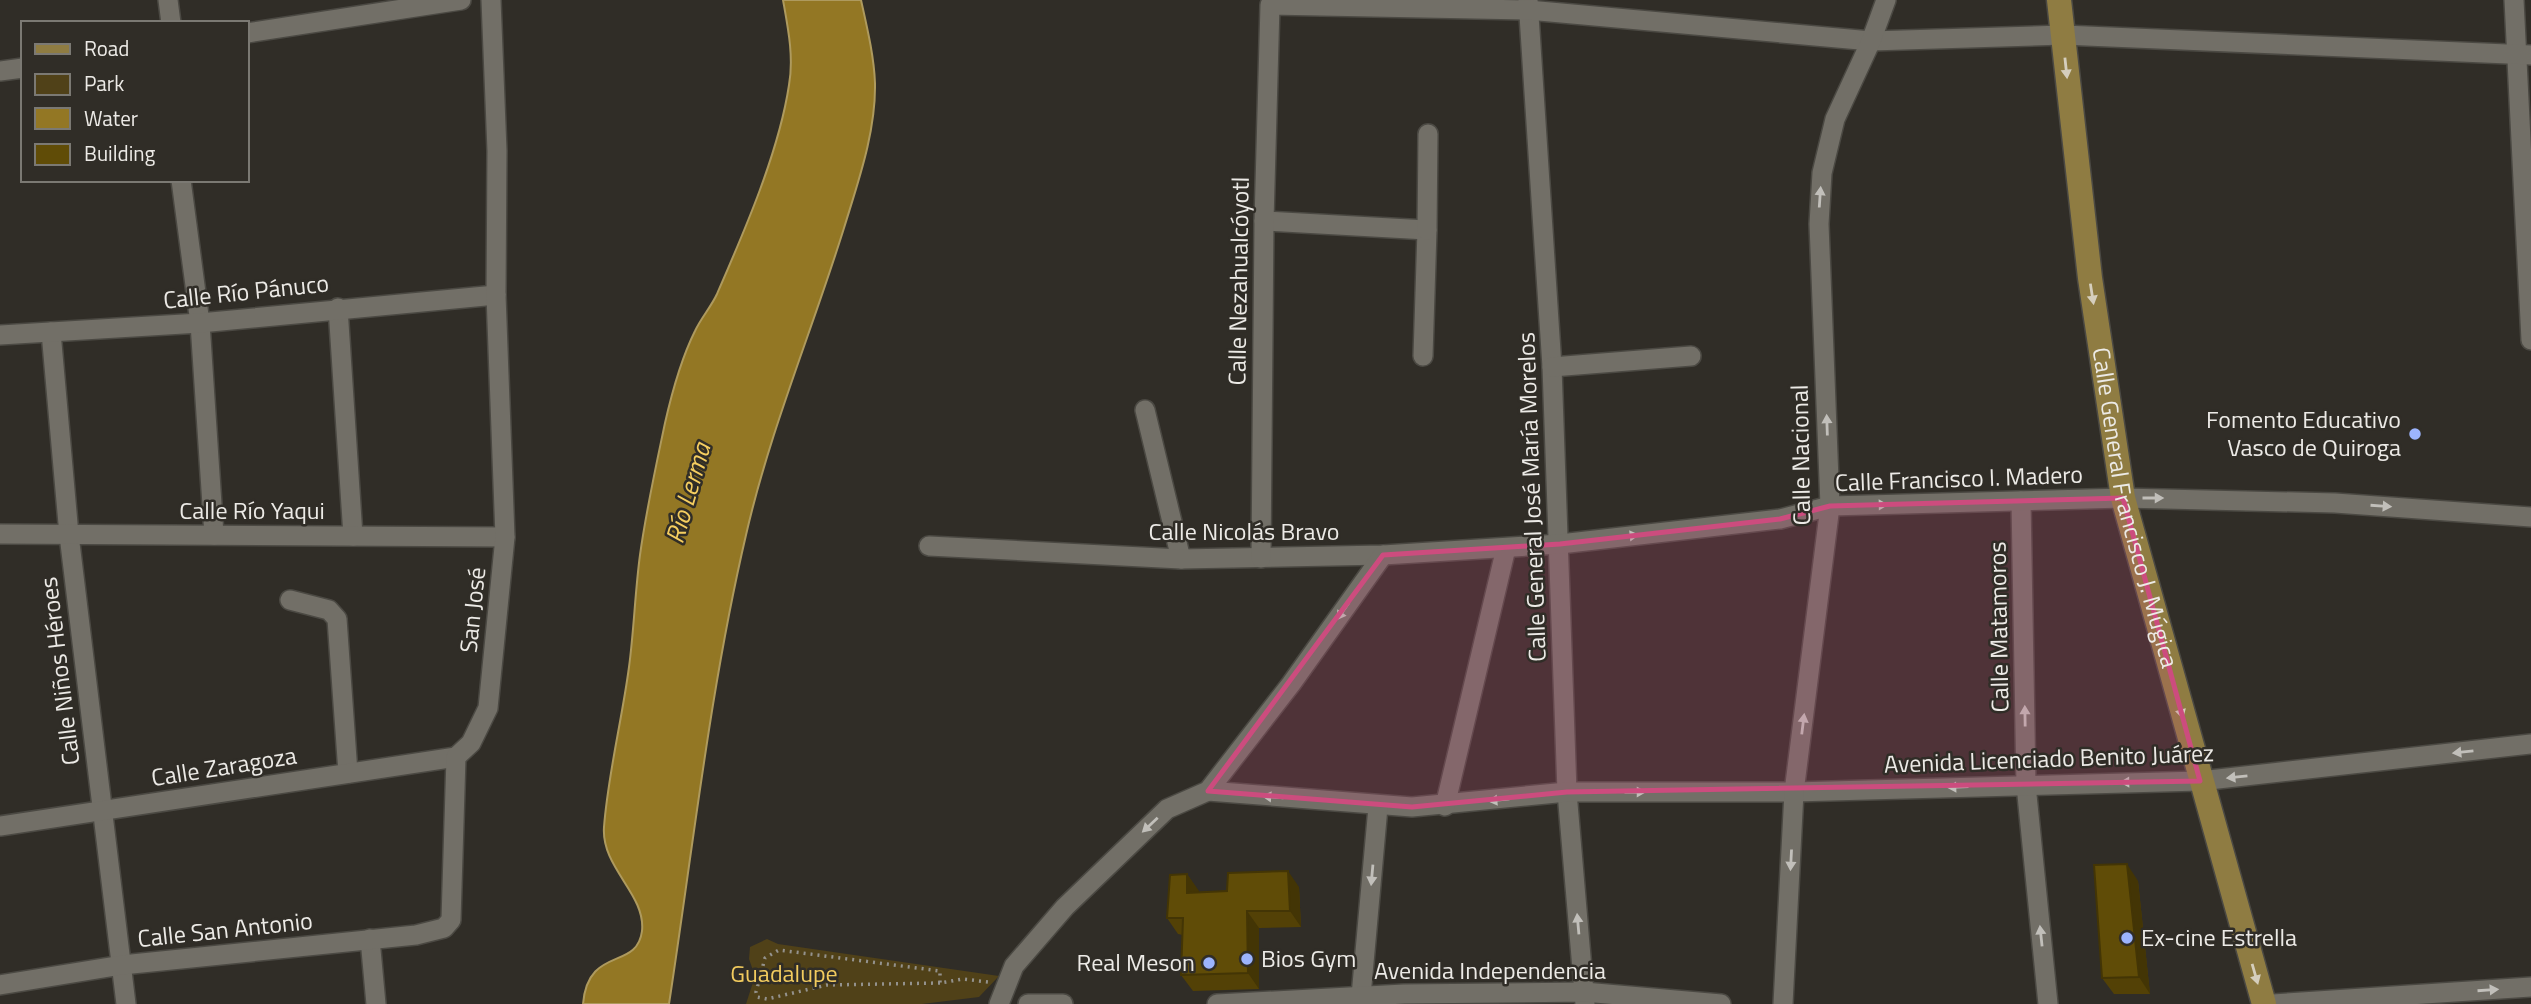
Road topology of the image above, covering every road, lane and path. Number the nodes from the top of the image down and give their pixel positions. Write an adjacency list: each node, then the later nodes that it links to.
1 (168, 0): 8 (street)
2 (461, 0): 9 (street)
3 (491, 0): 19 (street, San José)
4 (1885, 0): 11 (street, Calle Nacional)
5 (2059, 0): 10 (main road, Calle General Francisco J. Múgica)
6 (2514, 0): 12 (street)
7 (1528, 5): 11 (street); 17 (street, Calle Nezahualcóyotl); 27 (street, Calle General José María Morelos)
8 (171, 21)
9 (248, 33)
10 (2063, 35): 11 (street); 12 (street); 29 (main road, Calle General Francisco J. Múgica, one-way to 29)
11 (1871, 41): 31 (street, Calle Nacional, one-way to 11)
12 (2524, 54): 24 (street)
13 (21, 68): 14 (street)
14 (0, 71)
15 (1428, 134): 18 (street)
16 (181, 182): 21 (street)
17 (1264, 221): 18 (street); 42 (street, Calle Nezahualcóyotl)
18 (1427, 230): 25 (street)
19 (496, 295): 20 (street, Calle Río Pánuco); 37 (street, San José)
20 (338, 308): 21 (street, Calle Río Pánuco); 36 (street)
21 (200, 323): 22 (street, Calle Río Pánuco); 35 (street)
22 (51, 332): 23 (street, Calle Río Pánuco); 34 (street, Calle Niños Héroes)
23 (0, 335)
24 (2531, 340)
25 (1423, 356)
26 (1691, 356): 27 (street)
27 (1552, 367): 38 (street, Calle General José María Morelos)
28 (1145, 410): 43 (street)
29 (2123, 498): 30 (street, Calle Francisco I. Madero); 32 (street, Calle Francisco I. Madero, one-way to 32); 48 (main road, Calle General Francisco J. Múgica, one-way to 48)
30 (2021, 501): 31 (street, Calle Francisco I. Madero, one-way to 30); 49 (street, Calle Matamoros, one-way to 30)
31 (1830, 506): 38 (street, Calle Francisco I. Madero, one-way to 31); 52 (street, Calle Nacional, one-way to 31)
32 (2531, 517)
33 (0, 534): 34 (street, Calle Río Yaqui)
34 (69, 535): 35 (street, Calle Río Yaqui); 55 (street, Calle Niños Héroes)
35 (214, 535): 36 (street, Calle Río Yaqui)
36 (352, 536): 37 (street, Calle Río Yaqui)
37 (505, 537): 46 (street, San José)
38 (1560, 544): 40 (street, Calle Nicolás Bravo); 51 (street, Calle General José María Morelos)
39 (929, 546): 43 (street, Calle Nicolás Bravo)
40 (1506, 548): 41 (street, Calle Nicolás Bravo); 53 (street)
41 (1383, 555): 42 (street, Calle Nicolás Bravo); 50 (street, one-way to 50)
42 (1261, 558): 43 (street, Calle Nicolás Bravo)
43 (1181, 559)
44 (289, 600): 47 (street)
45 (2531, 744): 48 (street, Avenida Licenciado Benito Juárez, one-way to 48)
46 (456, 757): 47 (street, Calle Zaragoza); 57 (street, Calle San Antonio)
47 (348, 773): 55 (street, Calle Zaragoza)
48 (2200, 781): 49 (street, Avenida Licenciado Benito Juárez, one-way to 49); 75 (main road, Calle General Francisco J. Múgica, one-way to 75)
49 (2026, 785): 52 (street, Avenida Licenciado Benito Juárez, one-way to 52); 74 (street, Calle Matamoros, one-way to 49)
50 (1208, 791): 54 (street, Avenida Licenciado Benito Juárez, one-way to 50); 59 (street, one-way to 59)
51 (1567, 792): 52 (street, Avenida Licenciado Benito Juárez, one-way to 52); 53 (street, Avenida Licenciado Benito Juárez, one-way to 53); 64 (street, Calle General José María Morelos, one-way to 51)
52 (1794, 792): 73 (street, Calle Nacional, one-way to 73)
53 (1445, 806): 54 (street, Avenida Licenciado Benito Juárez)
54 (1378, 807): 63 (street, one-way to 63)
55 (101, 810): 56 (street, Calle Zaragoza); 58 (street, Calle Niños Héroes)
56 (0, 826)
57 (370, 939): 58 (street, Calle San Antonio); 67 (street)
58 (122, 965): 61 (street, Calle San Antonio); 66 (street, Calle Niños Héroes)
59 (1014, 966): 60 (path); 68 (street)
60 (940, 982): 60 (path)
61 (0, 985)
62 (2531, 987): 76 (street, one-way to 62)
63 (1361, 996): 65 (street, Avenida Independencia); 71 (street, Avenida Independencia)
64 (1585, 998): 65 (street, Avenida Independencia); 72 (street, Avenida Independencia)
65 (1404, 999)
66 (126, 1004)
67 (376, 1004)
68 (999, 1004)
69 (1028, 1004): 70 (street)
70 (1063, 1004)
71 (1217, 1004)
72 (1721, 1004)
73 (1783, 1004)
74 (2048, 1004)
75 (2264, 1004)
76 (2273, 1004)

